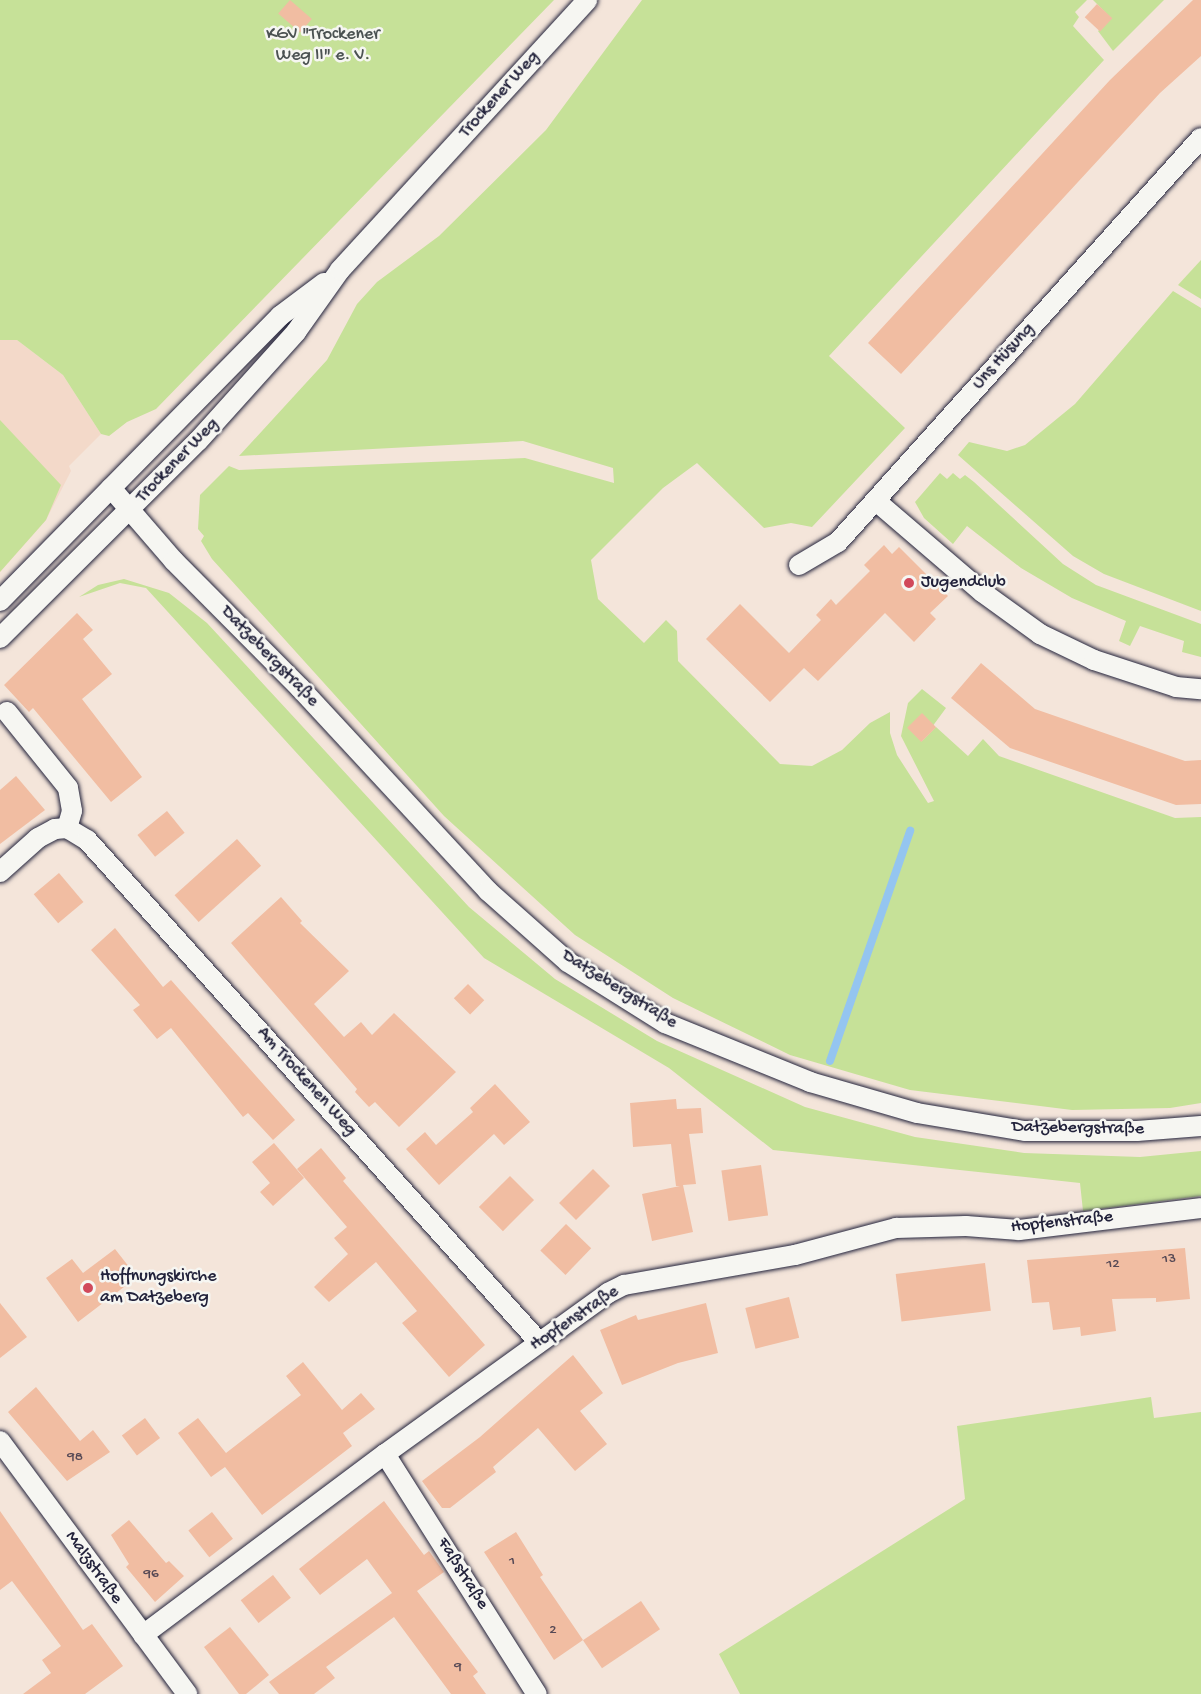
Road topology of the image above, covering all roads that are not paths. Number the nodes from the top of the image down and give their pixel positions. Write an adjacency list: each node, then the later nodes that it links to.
1 (587, 0): 3 (street, Trockener Weg)
2 (1201, 138): 5 (street, Uns Hüsung)
3 (340, 270): 4 (street, Trockener Weg); 6 (street, Trockener Weg)
4 (111, 488): 6 (street, Datzebergstraße); 8 (street, Trockener Weg)
5 (876, 501): 7 (street, Uns Hüsung); 10 (street)
6 (130, 510): 9 (street, Trockener Weg); 14 (street, Datzebergstraße)
7 (799, 565)
8 (0, 601)
9 (0, 638)
10 (1201, 689)
11 (7, 712): 12 (street)
12 (67, 828): 13 (street); 16 (street, Am Trockenen Weg)
13 (0, 872)
14 (1201, 1126)
15 (1201, 1208): 16 (street, Hopfenstraße)
16 (539, 1342): 18 (street, Hopfenstraße)
17 (0, 1442): 19 (street, Malzstraße)
18 (385, 1454): 19 (street, Hopfenstraße); 21 (street, Faßstraße)
19 (143, 1635): 20 (street, Malzstraße)
20 (187, 1694)
21 (537, 1694)

